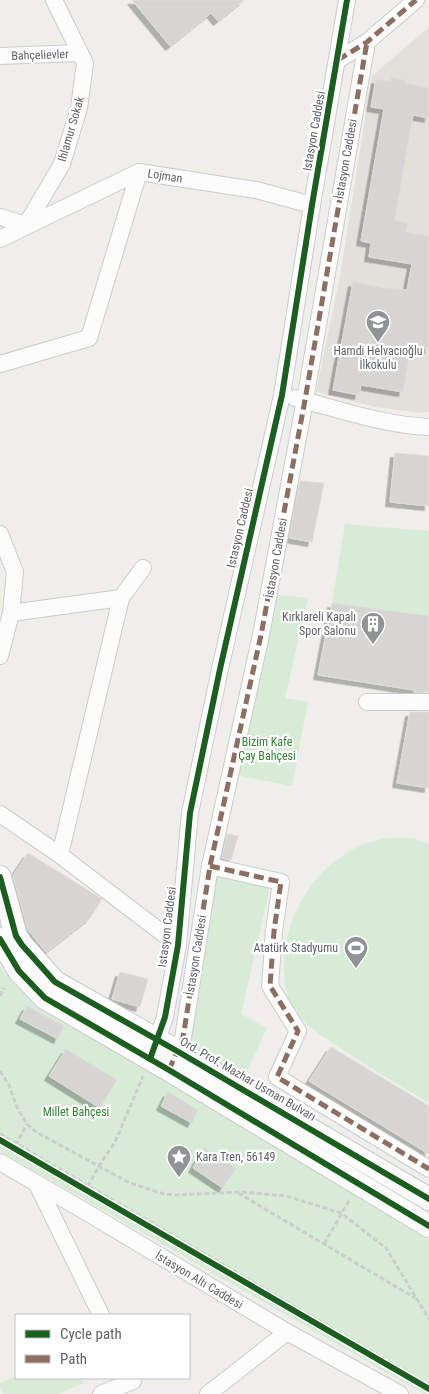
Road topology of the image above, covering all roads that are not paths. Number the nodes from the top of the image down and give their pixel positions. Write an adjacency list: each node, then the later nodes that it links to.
1 (54, 0): 5 (street, Ihlamur Sokak)
2 (347, 0): 7 (street, Istasyon Caddesi)
3 (416, 0): 4 (street)
4 (367, 42): 7 (street); 15 (street, İstasyon Caddesi)
5 (80, 53): 6 (street, Bahçelievler); 11 (street, Ihlamur Sokak)
6 (0, 56)
7 (338, 60): 9 (street, Istasyon Caddesi)
8 (139, 172): 9 (street, Lojman); 11 (street, Lojman); 13 (street)
9 (312, 205): 14 (street, Istasyon Caddesi)
10 (0, 217): 11 (street)
11 (26, 225): 12 (street, Lojman)
12 (0, 239)
13 (0, 364)
14 (282, 395): 15 (street); 29 (street, Istasyon Caddesi)
15 (305, 400): 16 (street); 26 (street, İstasyon Caddesi)
16 (429, 427)
17 (0, 534): 20 (street)
18 (142, 568): 19 (street)
19 (121, 598): 20 (street); 25 (street)
20 (11, 613): 21 (street)
21 (0, 656)
22 (367, 702): 23 (street)
23 (429, 702)
24 (0, 814): 25 (street)
25 (60, 855): 29 (street)
26 (210, 866): 30 (street, İstasyon Caddesi); 32 (street)
27 (0, 877): 30 (main road, Ord. Prof. Mazhar Usman Bulvarı)
28 (0, 939): 30 (main road, Ord. Prof. Mazhar Usman Bulvarı)
29 (178, 945): 30 (street, Istasyon Caddesi)
30 (164, 1055): 34 (main road, Ord. Prof. Mazhar Usman Bulvarı); 35 (main road, Ord. Prof. Mazhar Usman Bulvarı)
31 (2, 1164): 33 (street, İstasyon Altı Caddesi)
32 (429, 1169)
33 (36, 1184): 36 (street); 37 (street, İstasyon Altı Caddesi)
34 (429, 1199)
35 (429, 1226)
36 (101, 1314)
37 (287, 1332): 40 (street); 41 (street, İstasyon Altı Caddesi)
38 (135, 1384): 39 (street)
39 (101, 1394)
40 (208, 1394)
41 (400, 1394)

